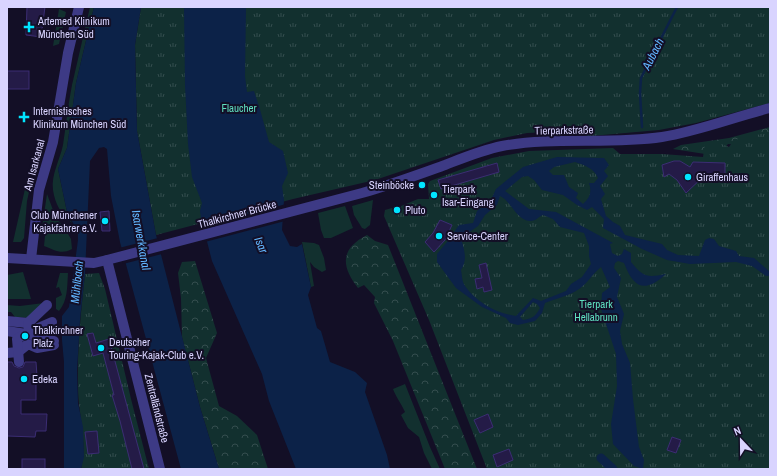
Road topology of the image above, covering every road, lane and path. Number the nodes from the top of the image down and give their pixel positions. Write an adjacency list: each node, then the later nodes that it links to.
1 (79, 7): 5 (street, Am Isarkanal)
2 (770, 108): 3 (street, Tierparkstraße)
3 (362, 193): 6 (street, Thalkirchner Brücke)
4 (7, 258): 5 (street)
5 (31, 259): 6 (street)
6 (107, 260): 15 (street, Zentralländstraße)
7 (47, 305): 11 (street)
8 (7, 321): 11 (street)
9 (52, 322): 11 (street)
10 (7, 331): 11 (street)
11 (27, 335): 12 (street); 13 (street); 14 (street)
12 (7, 339)
13 (54, 343)
14 (7, 353)
15 (160, 469)

